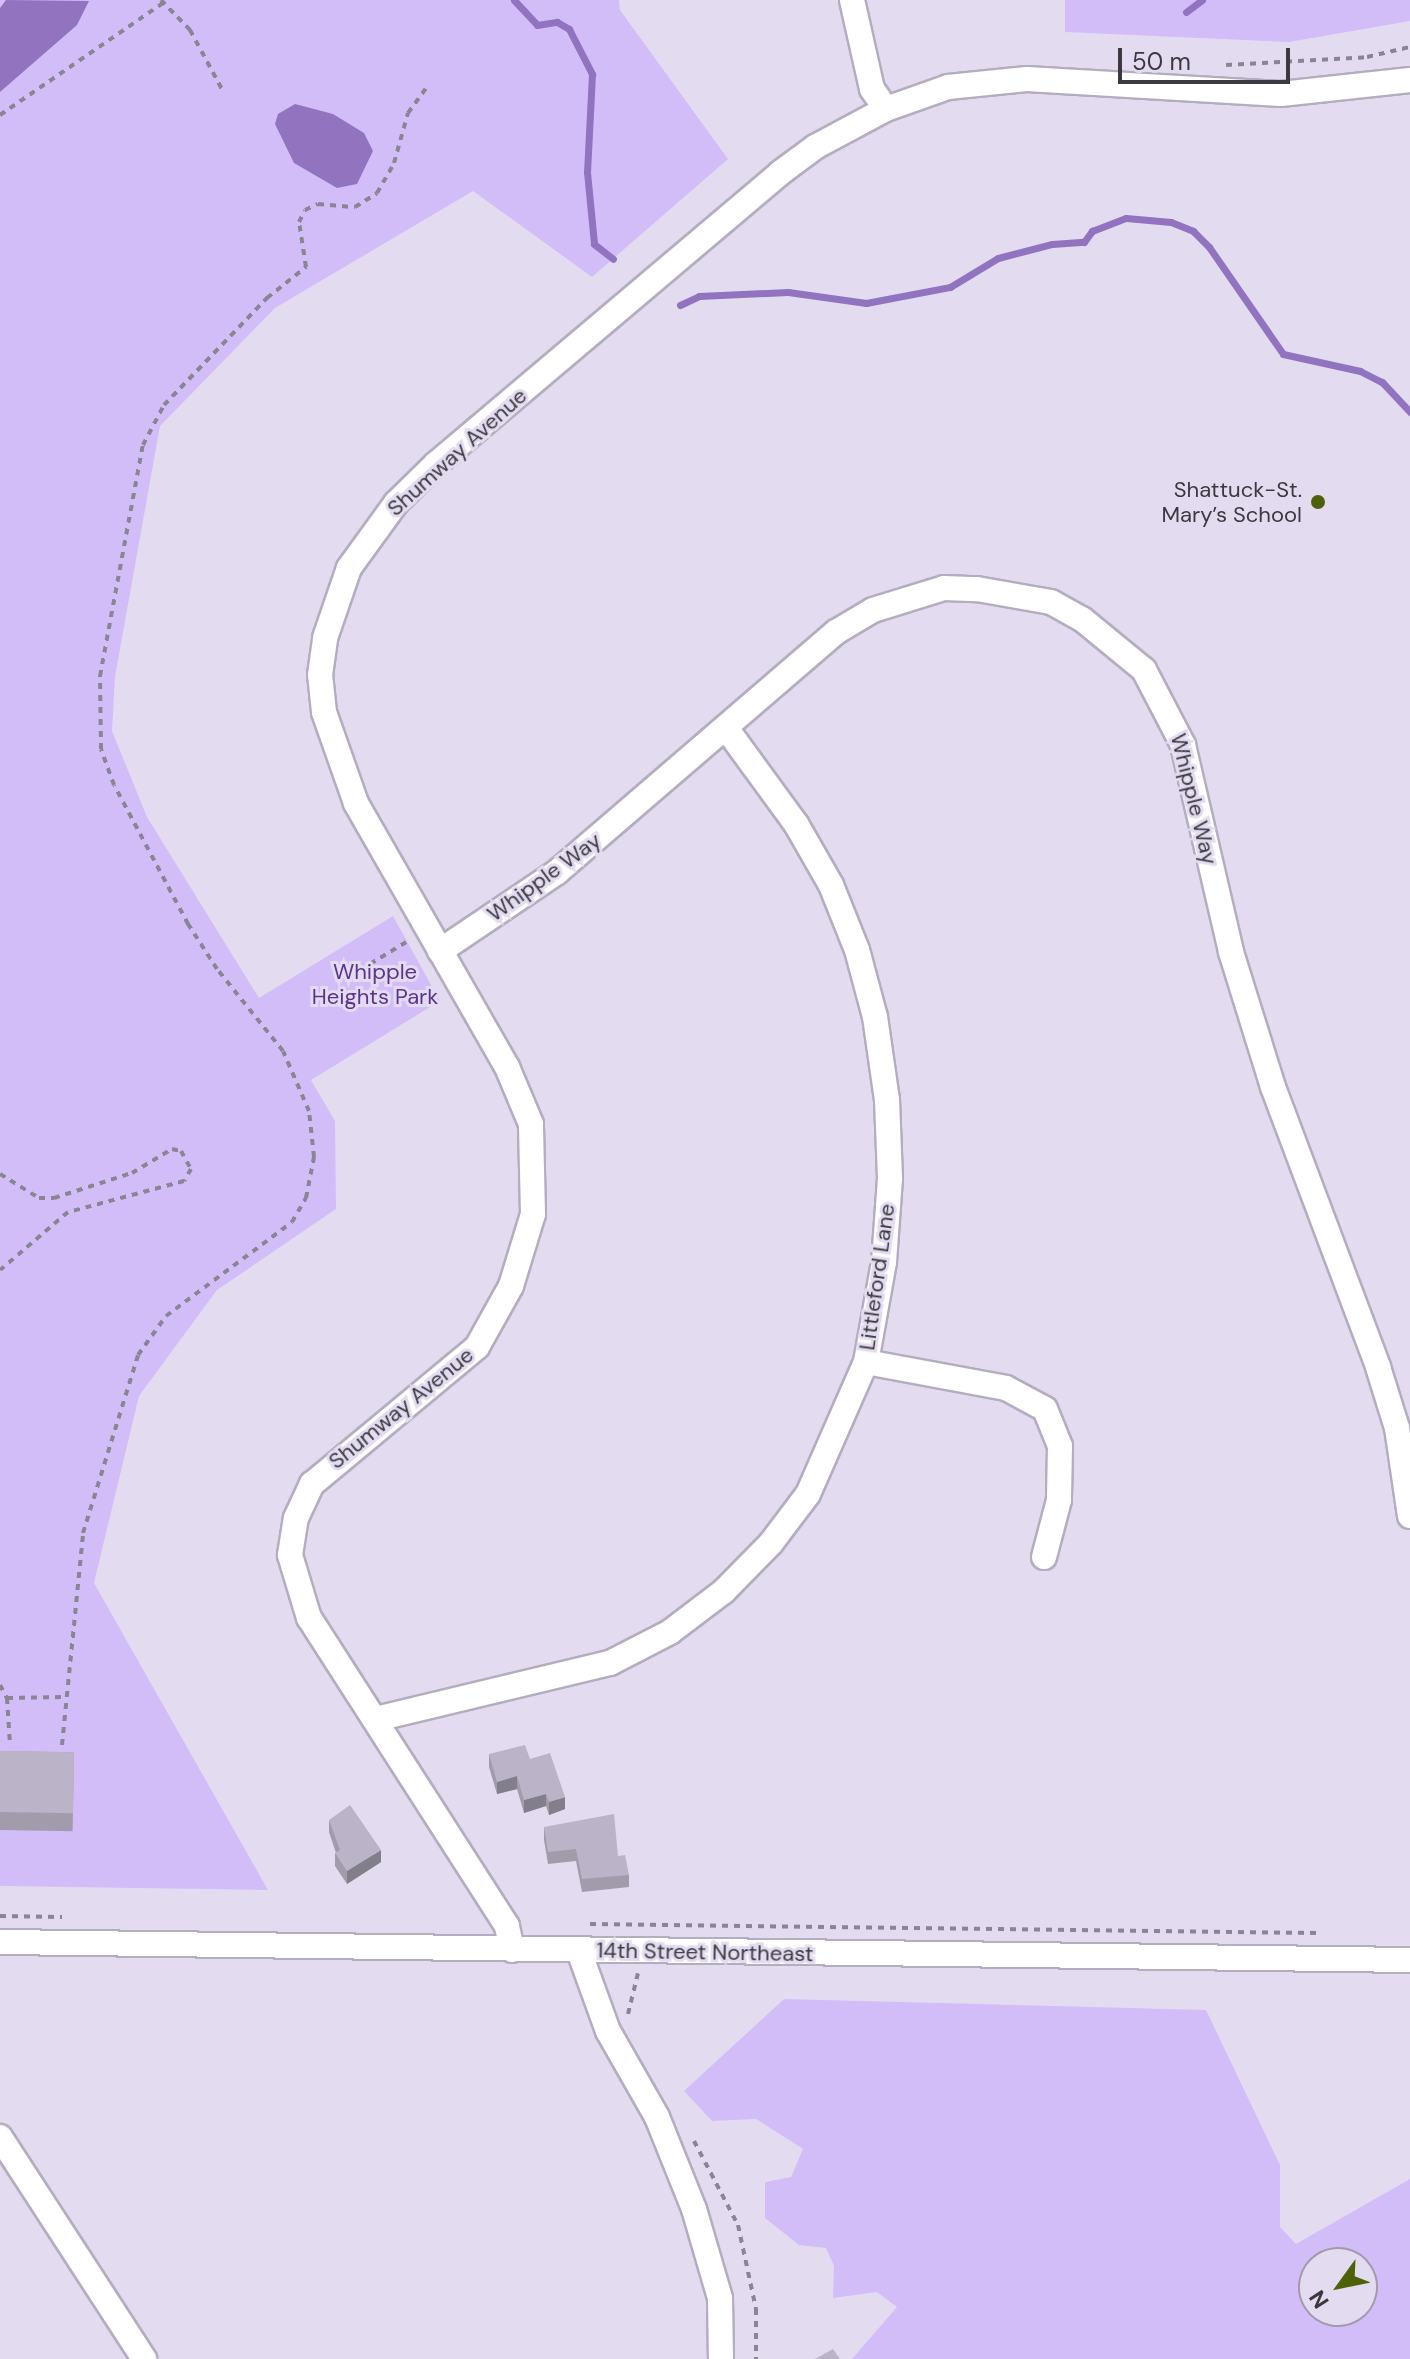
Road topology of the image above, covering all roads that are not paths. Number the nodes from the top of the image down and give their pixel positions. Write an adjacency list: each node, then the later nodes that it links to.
1 (852, 0): 3 (street)
2 (1410, 80): 3 (street, Shumway Avenue)
3 (886, 109): 5 (street, Shumway Avenue)
4 (726, 728): 5 (street, Whipple Way); 6 (street, Littleford Lane); 7 (street, Whipple Way)
5 (440, 951): 9 (street, Shumway Avenue)
6 (866, 1362): 8 (street); 9 (street, Littleford Lane)
7 (1410, 1516)
8 (1044, 1557)
9 (376, 1719): 11 (street, Shumway Avenue)
10 (0, 1942): 11 (street, 14th Street Northeast)
11 (512, 1950): 12 (street, 14th Street Northeast)
12 (579, 1951): 13 (street, 14th Street Northeast); 16 (street)
13 (1410, 1960)
14 (0, 2137): 15 (street)
15 (144, 2359)
16 (721, 2359)

